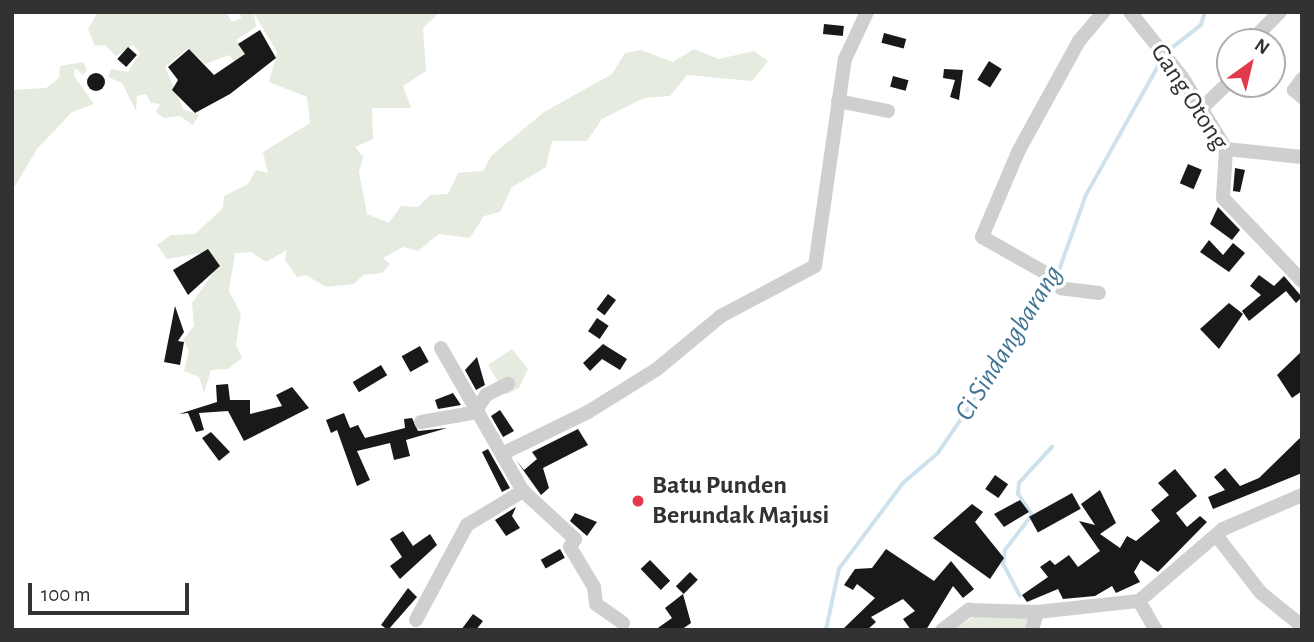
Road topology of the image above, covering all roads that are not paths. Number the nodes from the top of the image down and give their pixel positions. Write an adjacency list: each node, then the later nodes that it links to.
1 (867, 12): 7 (street)
2 (1104, 12): 13 (street)
3 (1130, 12): 8 (street, Gang Otong)
4 (1302, 79): 6 (street)
5 (1216, 95): 8 (street)
6 (1302, 97)
7 (838, 101): 9 (street); 18 (street)
8 (1201, 109): 10 (street, Gang Otong)
9 (888, 111)
10 (1226, 149): 11 (street); 12 (street, Gang Otong)
11 (1302, 157)
12 (1302, 281)
13 (1099, 293)
14 (441, 348): 16 (street)
15 (508, 384): 16 (street)
16 (477, 411): 17 (street); 18 (street)
17 (421, 422)
18 (502, 454): 19 (street)
19 (523, 491): 24 (street); 25 (street)
20 (1302, 495): 21 (street)
21 (1216, 535): 22 (street); 26 (street)
22 (1139, 601): 23 (street); 29 (street)
23 (1037, 612): 27 (street); 28 (street)
24 (416, 620)
25 (623, 624)
26 (1302, 626)
27 (942, 630)
28 (1032, 630)
29 (1156, 630)

